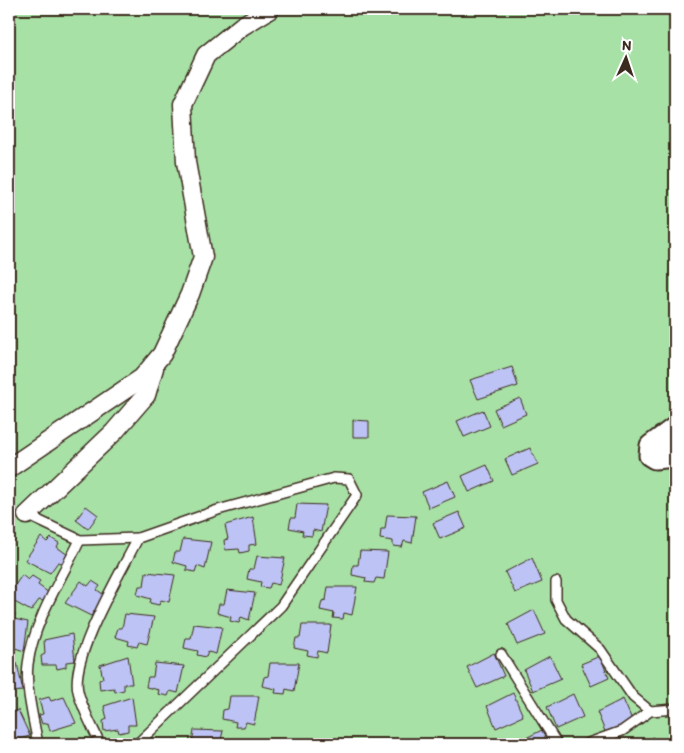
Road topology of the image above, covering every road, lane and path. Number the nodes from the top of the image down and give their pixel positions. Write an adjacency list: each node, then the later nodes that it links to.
1 (270, 9): 2 (street)
2 (156, 361): 5 (street); 6 (street)
3 (675, 428): 4 (street)
4 (675, 456)
5 (9, 468)
6 (27, 515): 8 (lane)
7 (138, 538): 8 (lane); 14 (lane); 15 (lane)
8 (80, 540): 13 (lane)
9 (556, 582): 12 (lane)
10 (501, 654): 16 (lane)
11 (675, 709): 12 (lane)
12 (650, 711): 17 (lane)
13 (38, 744)
14 (100, 744)
15 (137, 744)
16 (557, 744)
17 (586, 744)

